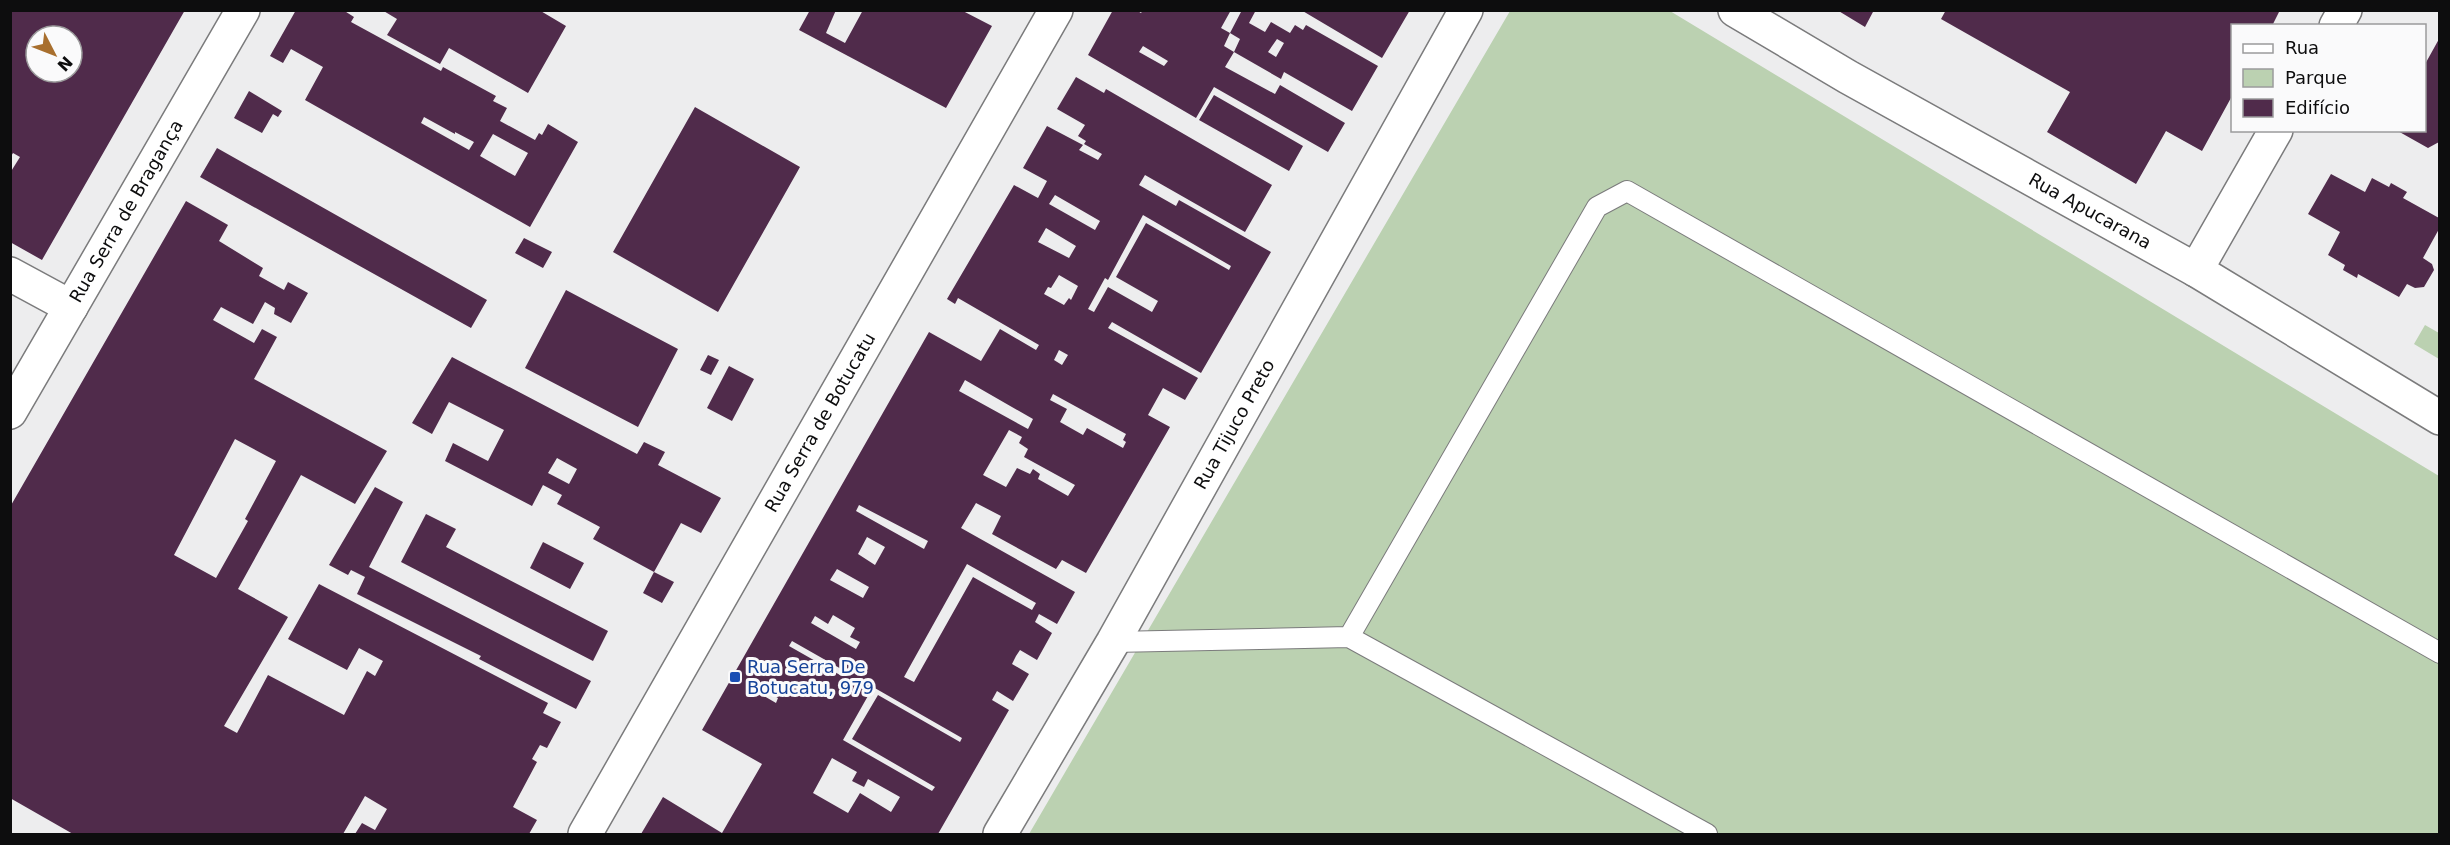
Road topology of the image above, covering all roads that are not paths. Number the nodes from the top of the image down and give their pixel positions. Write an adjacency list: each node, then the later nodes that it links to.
1 (243, 10): 10 (street, Rua Serra de Bragança)
2 (1056, 10): 16 (street, Rua Serra de Botucatu)
3 (1466, 10): 14 (street, Rua Tijuco Preto)
4 (1735, 10): 8 (street, Rua Apucarana)
5 (2345, 10): 6 (street)
6 (2337, 24)
7 (2275, 132): 8 (street)
8 (2196, 270): 12 (street, Rua Apucarana)
9 (10, 274): 10 (street)
10 (71, 307): 11 (street, Rua Serra de Bragança)
11 (10, 412)
12 (2439, 418)
13 (1349, 637): 14 (lane); 15 (lane); 18 (lane)
14 (1113, 642): 17 (street, Rua Tijuco Preto)
15 (2439, 652)
16 (585, 834)
17 (1000, 834)
18 (1707, 834)

